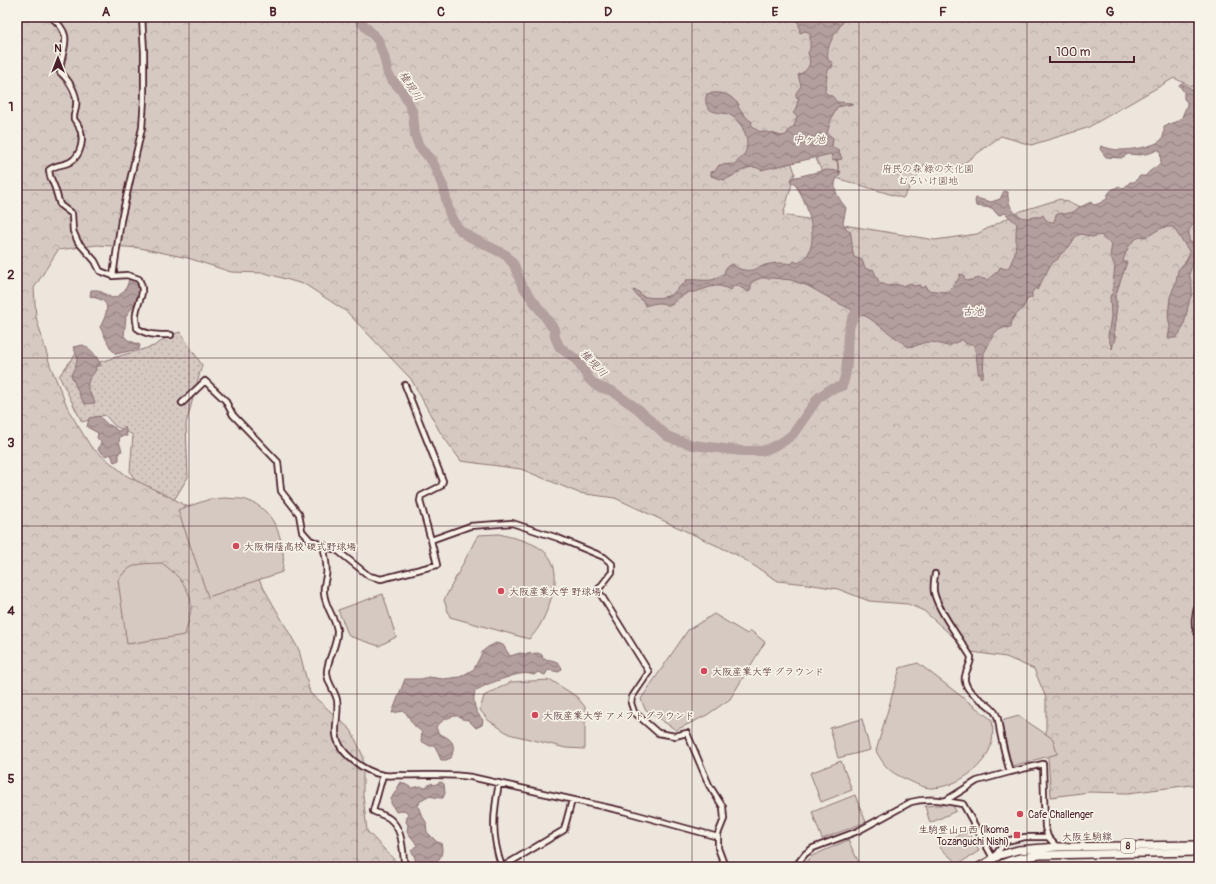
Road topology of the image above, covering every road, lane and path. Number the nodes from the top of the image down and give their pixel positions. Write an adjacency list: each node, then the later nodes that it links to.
1 (51, 17): 3 (street)
2 (142, 17): 3 (street)
3 (113, 276): 4 (street)
4 (171, 335)
5 (405, 385): 7 (street)
6 (182, 403): 8 (street)
7 (432, 540): 8 (street); 17 (street)
8 (323, 546): 13 (street)
9 (935, 574): 12 (street)
10 (1199, 602): 11 (street)
11 (1199, 635)
12 (1010, 772): 16 (street); 18 (street)
13 (383, 775): 14 (street); 24 (street)
14 (499, 783): 15 (street); 25 (street)
15 (572, 800): 17 (street); 25 (street)
16 (945, 801): 22 (street); 27 (street)
17 (718, 837): 26 (street)
18 (1048, 837): 20 (street); 22 (street)
19 (1199, 845): 20 (main road, 大阪生駒線 / 8)
20 (1057, 847): 22 (main road, 大阪生駒線 / 8)
21 (1199, 852): 23 (main road, 大阪生駒線 / 8)
22 (993, 858): 28 (main road, 大阪生駒線 / 8)
23 (1022, 858): 29 (main road, 大阪生駒線 / 8); 30 (street)
24 (405, 867)
25 (502, 867)
26 (724, 867)
27 (795, 867)
28 (979, 867)
29 (996, 867)
30 (1029, 867)

